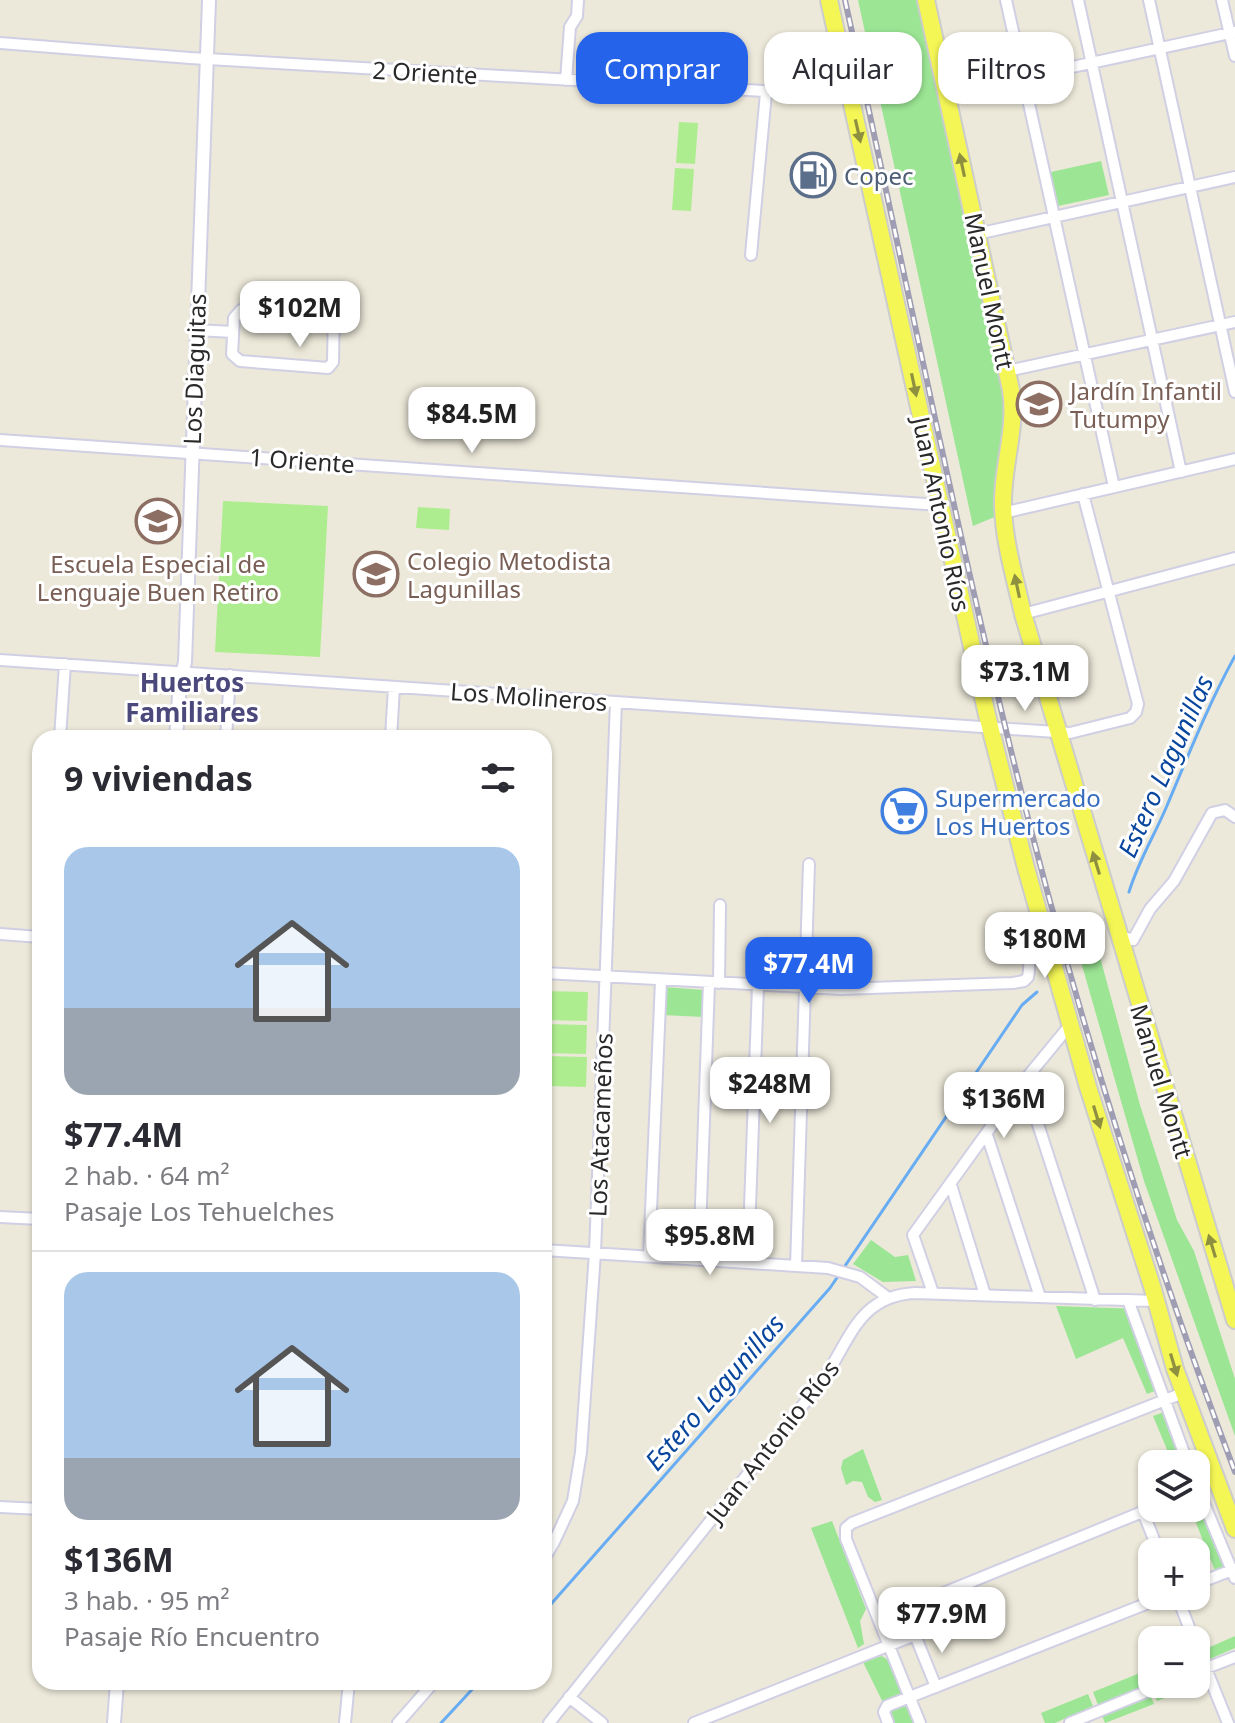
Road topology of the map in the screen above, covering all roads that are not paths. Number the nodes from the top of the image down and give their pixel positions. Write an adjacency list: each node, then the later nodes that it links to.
1 (209, 0): 16 (street, Los Diaguitas)
2 (578, 0): 19 (street)
3 (829, 0): 9 (main road, Juan Antonio Ríos)
4 (926, 0): 14 (main road, Manuel Montt)
5 (1006, 0): 10 (street)
6 (1078, 0): 17 (street)
7 (1149, 0): 13 (street)
8 (1222, 0): 11 (street)
9 (836, 32)
10 (1013, 32)
11 (1232, 33): 13 (street); 15 (street)
12 (0, 43): 16 (street, 2 Oriente)
13 (1160, 49): 17 (street); 26 (street)
14 (938, 54)
15 (1235, 56)
16 (207, 59): 19 (street, 2 Oriente); 33 (street, Los Diaguitas)
17 (1093, 63): 18 (street); 27 (street)
18 (1074, 67)
19 (566, 80): 20 (street, 2 Oriente)
20 (764, 93)
21 (765, 104): 30 (street)
22 (852, 104): 45 (main road, Juan Antonio Ríos, one-way to 45)
23 (949, 104): 29 (main road, Manuel Montt, one-way to 23)
24 (1029, 104): 28 (street)
25 (1235, 177): 26 (street)
26 (1189, 187): 27 (street); 32 (street)
27 (1121, 202): 28 (street); 35 (street)
28 (1054, 217): 29 (street); 36 (street)
29 (977, 234): 37 (main road, Manuel Montt)
30 (751, 255)
31 (1235, 322): 32 (street)
32 (1220, 326): 35 (street); 38 (street)
33 (196, 330): 34 (street); 40 (street, Los Diaguitas)
34 (233, 332): 34 (street)
35 (1152, 340): 36 (street); 42 (street)
36 (1085, 355): 37 (street); 43 (street)
37 (1007, 371): 46 (main road, Manuel Montt)
38 (1235, 392)
39 (0, 440): 40 (street, 1 Oriente)
40 (191, 453): 45 (street, 1 Oriente); 52 (street, Los Diaguitas)
41 (1235, 459): 42 (street)
42 (1181, 472): 43 (street)
43 (1114, 487): 44 (street)
44 (1083, 494): 46 (street); 48 (street, Los Molineros)
45 (940, 505): 56 (main road, Juan Antonio Ríos)
46 (1003, 513): 49 (main road, Manuel Montt, one-way to 46)
47 (1235, 558): 48 (street)
48 (1106, 592): 49 (street); 61 (street, Los Molineros)
49 (1023, 614): 61 (main road, Manuel Montt)
50 (0, 660): 51 (street, Los Molineros)
51 (65, 664): 52 (street, Los Molineros); 57 (street)
52 (183, 672): 53 (street, Los Molineros); 58 (street, Los Diaguitas)
53 (230, 675): 54 (street, Los Molineros); 59 (street)
54 (394, 687): 55 (street, Los Molineros); 60 (street)
55 (616, 702): 56 (street, Los Molineros); 70 (street, Los Atacameños)
56 (990, 727): 61 (street, Los Molineros); 65 (main road, Juan Antonio Ríos)
57 (61, 730)
58 (177, 730)
59 (227, 730)
60 (391, 730)
61 (1057, 733): 67 (main road, Manuel Montt, one-way to 61)
62 (1235, 817): 67 (street)
63 (809, 864): 74 (street)
64 (720, 905): 72 (street)
65 (1042, 928): 74 (street); 75 (main road, Juan Antonio Ríos)
66 (0, 934): 68 (street)
67 (1118, 935): 94 (main road, Manuel Montt, one-way to 67)
68 (32, 936)
69 (552, 974): 70 (street)
70 (605, 978): 71 (street); 82 (street, Los Atacameños)
71 (661, 981): 72 (street); 83 (street)
72 (714, 983): 73 (street); 84 (street)
73 (758, 986): 74 (street); 85 (street)
74 (805, 987): 86 (street)
75 (1070, 1025): 76 (street); 93 (main road, Juan Antonio Ríos, one-way to 93)
76 (1024, 1081): 77 (street); 91 (street)
77 (987, 1135): 78 (street); 90 (street)
78 (951, 1185): 87 (street); 88 (street)
79 (0, 1217): 80 (street)
80 (32, 1219)
81 (552, 1250): 82 (street)
82 (595, 1253): 83 (street); 103 (street, Los Atacameños)
83 (649, 1256): 84 (street)
84 (699, 1259): 85 (street)
85 (748, 1262): 86 (street)
86 (796, 1266): 89 (street)
87 (933, 1293): 88 (street); 89 (street)
88 (985, 1295): 90 (street)
89 (887, 1297): 117 (street, Juan Antonio Ríos)
90 (1040, 1297): 91 (street)
91 (1095, 1300): 92 (street)
92 (1128, 1300): 93 (street); 96 (street)
93 (1156, 1301): 95 (main road, Juan Antonio Ríos, one-way to 95)
94 (1235, 1320)
95 (1183, 1393): 96 (street); 102 (main road, Juan Antonio Ríos)
96 (1163, 1400): 97 (street); 108 (street)
97 (1183, 1450)
98 (0, 1507): 99 (street)
99 (32, 1509)
100 (1138, 1514): 107 (street)
101 (1210, 1518): 104 (street)
102 (1235, 1529)
103 (552, 1537)
104 (1234, 1572): 105 (street)
105 (1210, 1580)
106 (1138, 1607): 111 (street)
107 (913, 1636): 108 (street); 111 (street)
108 (888, 1646): 118 (street); 124 (street)
109 (1235, 1657): 110 (street)
110 (1210, 1667)
111 (936, 1687): 118 (street)
112 (1210, 1688): 128 (street)
113 (116, 1690): 119 (street)
114 (348, 1690): 120 (street)
115 (427, 1690): 121 (street)
116 (1138, 1695): 127 (street)
117 (569, 1697): 122 (street, Juan Antonio Ríos); 123 (street)
118 (909, 1698): 125 (street); 126 (street)
119 (114, 1723)
120 (345, 1723)
121 (398, 1723)
122 (549, 1723)
123 (602, 1723)
124 (694, 1723)
125 (888, 1723)
126 (920, 1723)
127 (1070, 1723)
128 (1228, 1723)

